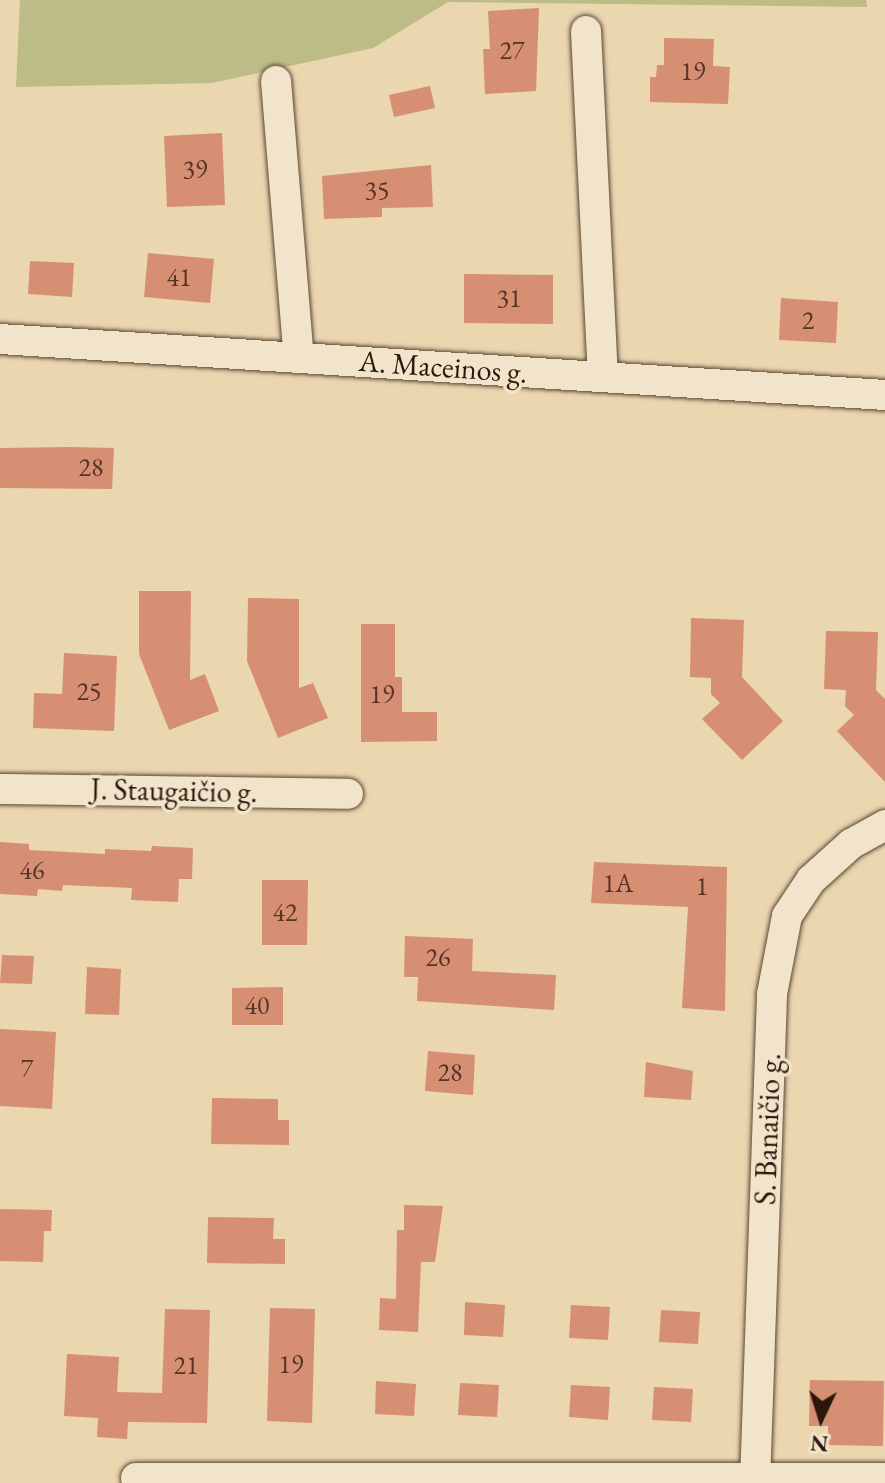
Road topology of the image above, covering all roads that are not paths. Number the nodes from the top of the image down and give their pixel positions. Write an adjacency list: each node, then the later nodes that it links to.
1 (586, 31): 5 (street)
2 (276, 81): 4 (street)
3 (0, 339): 4 (street, A. Maceinos g.)
4 (299, 358): 5 (street, A. Maceinos g.)
5 (603, 377): 6 (street, A. Maceinos g.)
6 (885, 395)
7 (0, 789): 8 (street, J. Staugaičio g.)
8 (348, 794)
9 (885, 825): 12 (street, S. Banaičio g.)
10 (136, 1478): 12 (street)
11 (885, 1478): 12 (street)
12 (754, 1482)

